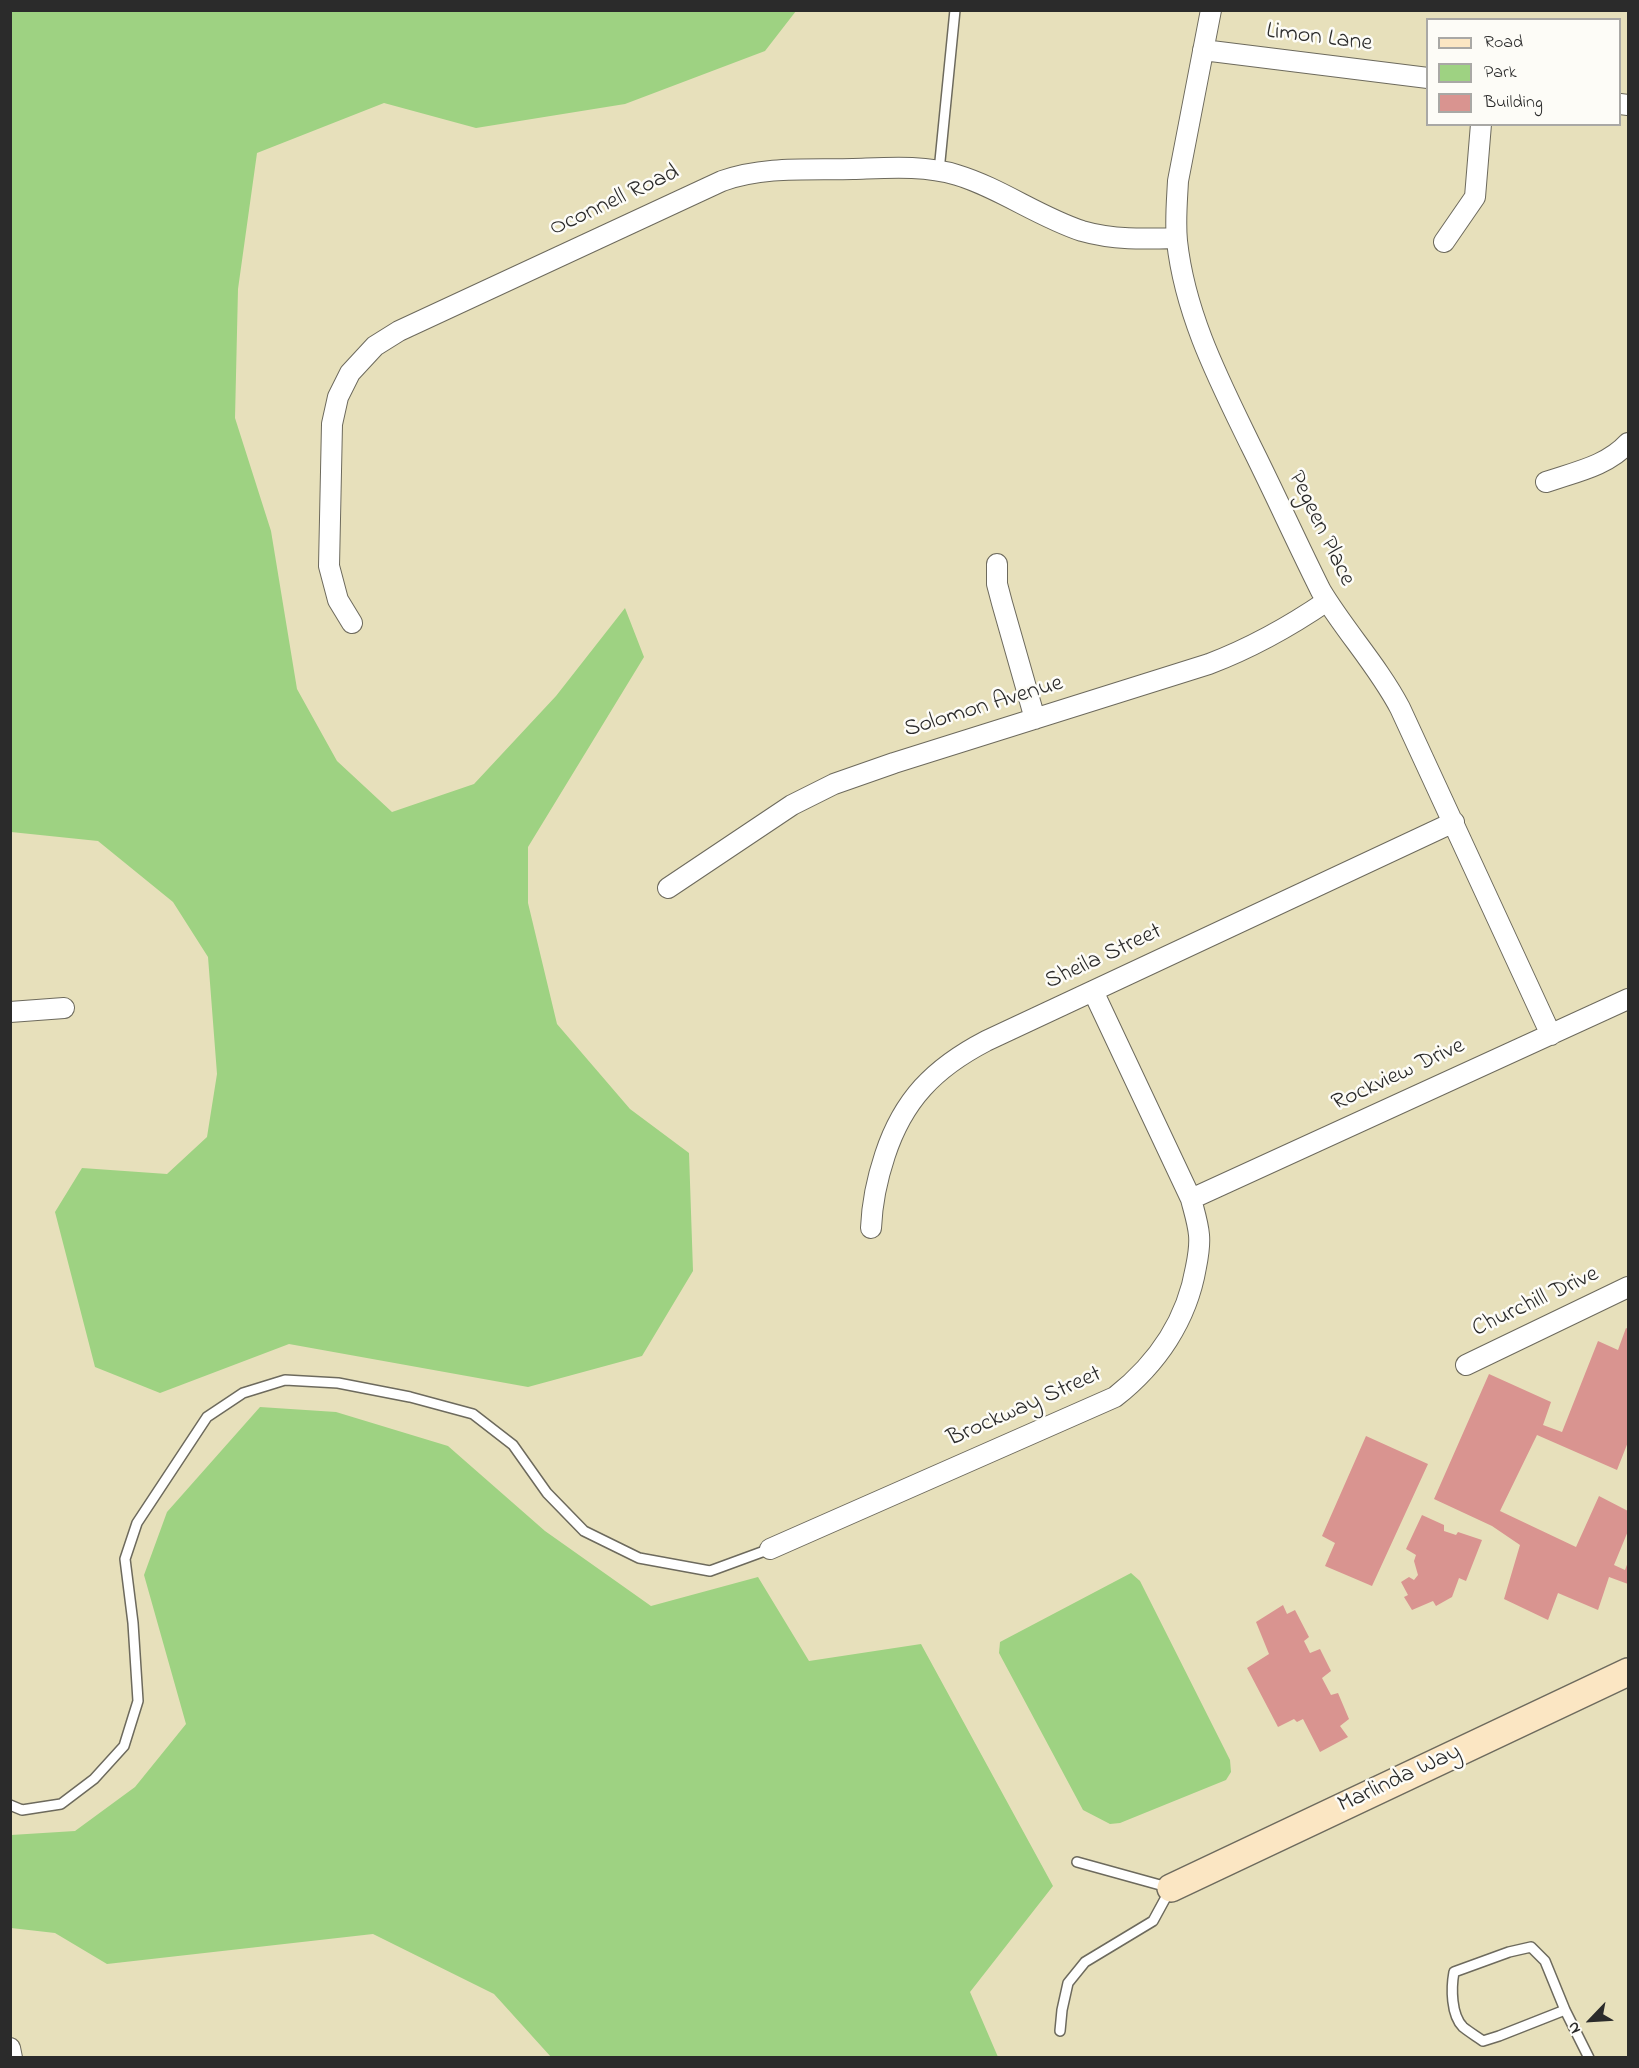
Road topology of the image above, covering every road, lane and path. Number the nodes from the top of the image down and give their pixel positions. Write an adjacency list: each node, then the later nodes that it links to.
1 (955, 10): 6 (lane)
2 (1211, 10): 3 (street, Pegeen Place)
3 (1203, 50): 4 (street, Limon Lane); 7 (street, Pegeen Place)
4 (1426, 78)
5 (1481, 126): 8 (street)
6 (939, 171): 7 (street, Oconnell Road); 13 (street, Oconnell Road)
7 (1176, 238): 12 (street, Pegeen Place)
8 (1444, 242)
9 (1629, 443): 10 (street)
10 (1546, 482)
11 (997, 564): 14 (street)
12 (1327, 601): 14 (street, Solomon Avenue); 15 (street, Pegeen Place)
13 (352, 623)
14 (1035, 719): 16 (street, Solomon Avenue)
15 (1454, 822): 17 (street, Sheila Street); 21 (street, Pegeen Place)
16 (668, 888)
17 (1093, 991): 22 (street, Brockway Street); 23 (street, Sheila Street)
18 (1629, 999): 21 (street, Rockview Drive)
19 (64, 1008): 20 (street)
20 (10, 1012)
21 (1551, 1035): 22 (street, Rockview Drive)
22 (1191, 1199): 26 (street, Brockway Street)
23 (871, 1228)
24 (1629, 1287): 25 (street, Churchill Drive)
25 (1466, 1365)
26 (770, 1550): 28 (lane)
27 (1629, 1672): 30 (street, Marlinda Way)
28 (10, 1805)
29 (1077, 1862): 30 (lane)
30 (1171, 1888): 32 (lane)
31 (1565, 2010): 31 (lane); 35 (lane)
32 (1060, 2031)
33 (10, 2048): 34 (street)
34 (12, 2058)
35 (1589, 2058)

